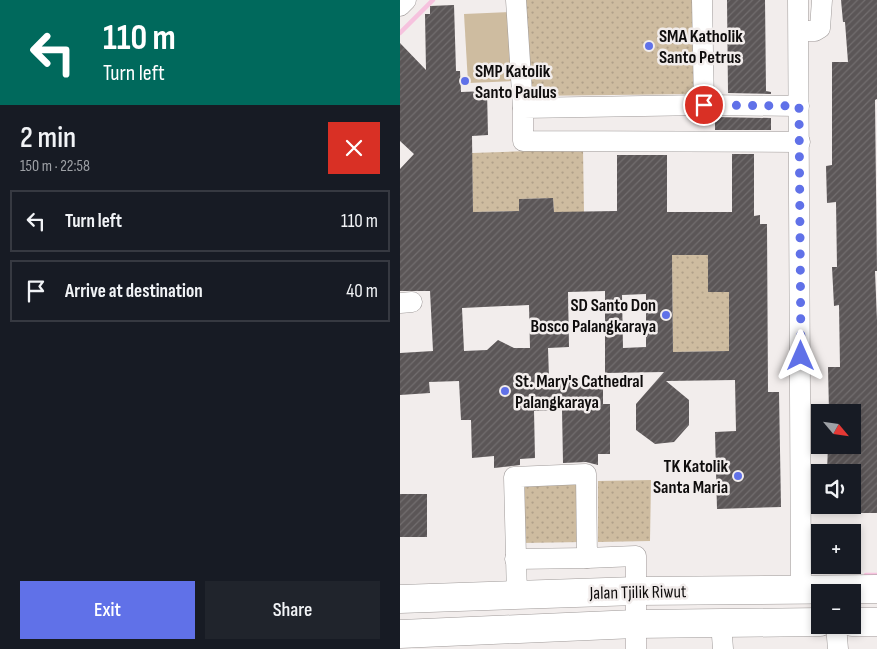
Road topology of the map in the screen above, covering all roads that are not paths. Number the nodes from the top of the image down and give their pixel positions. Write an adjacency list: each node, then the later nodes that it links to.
1 (516, 0): 8 (street)
2 (702, 0): 6 (street)
3 (798, 0): 5 (street)
4 (822, 0): 5 (street)
5 (799, 31): 7 (street)
6 (704, 105): 7 (street); 8 (street)
7 (799, 106): 9 (street)
8 (523, 108): 9 (street)
9 (800, 142): 12 (street)
10 (587, 558): 11 (street); 11 (street); 16 (street)
11 (515, 559): 17 (street)
12 (801, 590): 13 (highway, Jalan Tjilik Riwut); 16 (highway, Jalan Tjilik Riwut)
13 (811, 590)
14 (861, 590): 15 (highway, Jalan Tjilik Riwut)
15 (877, 590)
16 (636, 592): 17 (highway, Jalan Tjilik Riwut); 25 (street)
17 (517, 596): 18 (highway, Jalan Tjilik Riwut)
18 (400, 599)
19 (721, 622): 20 (highway, Jalan Tjilik Riwut); 25 (highway, Jalan Tjilik Riwut); 26 (street)
20 (811, 622)
21 (861, 622): 22 (highway)
22 (877, 622)
23 (400, 634): 25 (highway, Jalan Tjilik Riwut)
24 (837, 634): 27 (street)
25 (636, 636)
26 (723, 649)
27 (838, 649)

